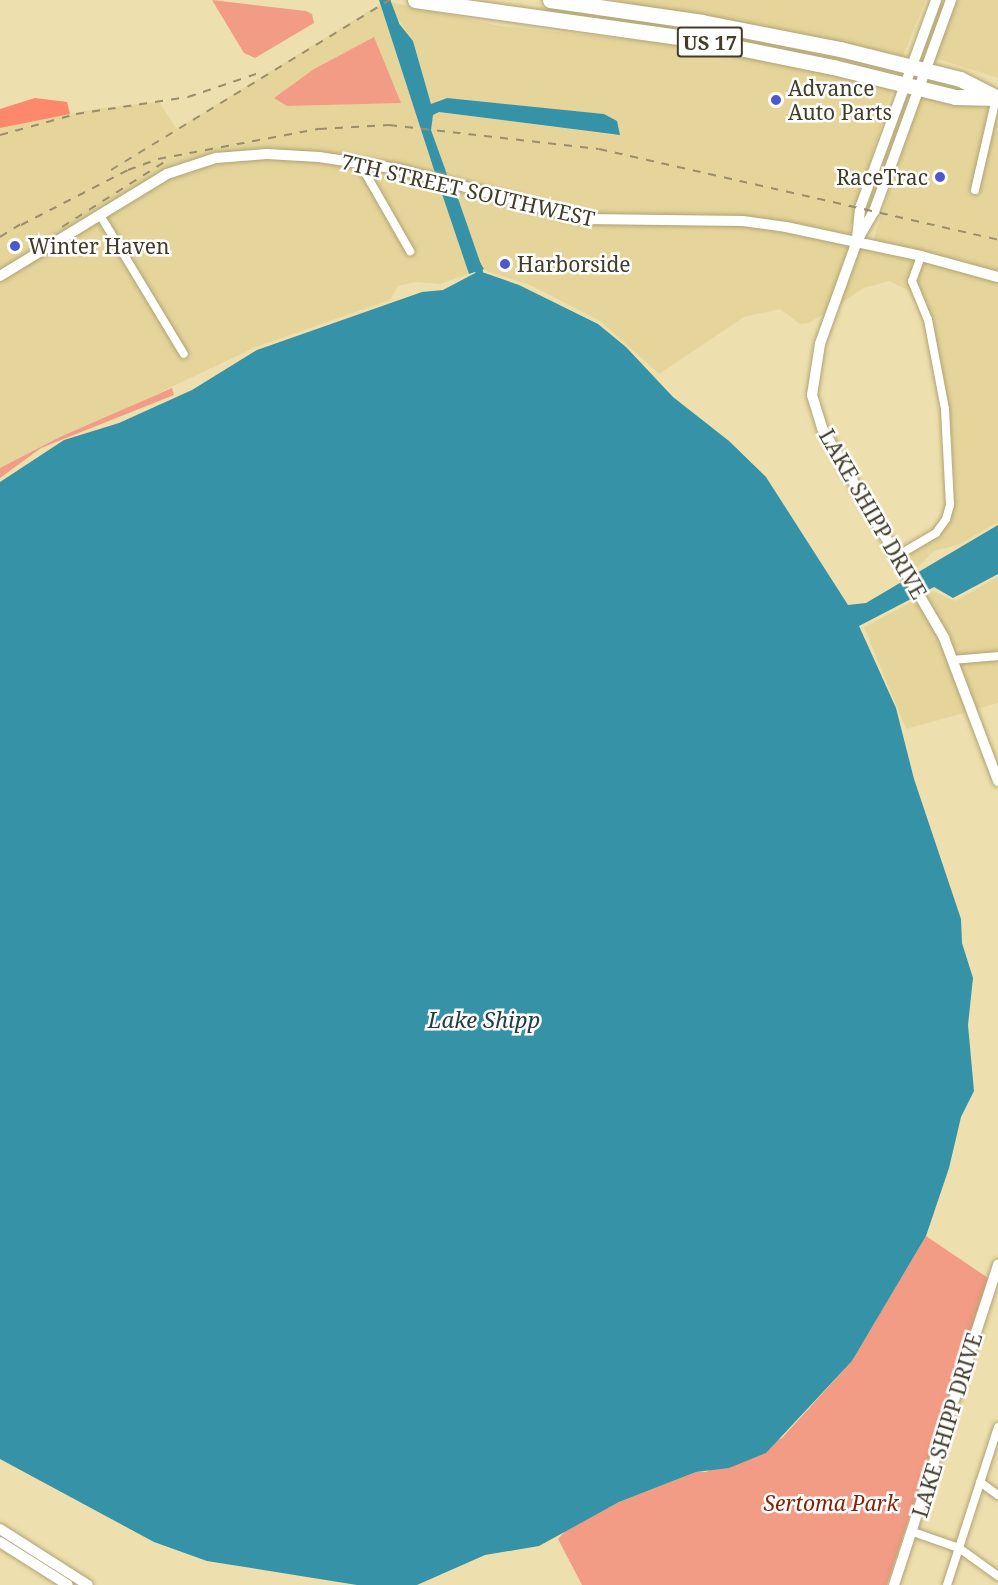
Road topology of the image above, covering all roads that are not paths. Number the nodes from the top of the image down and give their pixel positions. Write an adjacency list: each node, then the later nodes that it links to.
1 (418, 0): 7 (highway, US 17)
2 (550, 0): 5 (highway, US 17)
3 (936, 0): 5 (street)
4 (951, 0): 6 (street)
5 (910, 66): 6 (highway, US 17); 7 (street)
6 (926, 70): 8 (street); 9 (highway, US 17)
7 (903, 84): 8 (highway, US 17); 13 (street)
8 (920, 88): 9 (highway, US 17); 13 (street)
9 (997, 98): 11 (street)
10 (359, 162): 12 (street, 7TH STREET SOUTHWEST); 13 (street, 7TH STREET SOUTHWEST); 14 (street)
11 (975, 190)
12 (100, 215): 16 (street, 7TH STREET SOUTHWEST); 18 (street)
13 (857, 241): 15 (street, 7TH STREET SOUTHWEST); 19 (street, LAKE SHIPP DRIVE)
14 (410, 251)
15 (921, 256): 17 (street, 7TH STREET SOUTHWEST); 19 (street)
16 (0, 276)
17 (998, 277)
18 (184, 354)
19 (899, 560): 21 (street, LAKE SHIPP DRIVE)
20 (998, 656): 21 (street)
21 (953, 660): 22 (street, LAKE SHIPP DRIVE)
22 (998, 782)
23 (998, 1264): 24 (street, LAKE SHIPP DRIVE)
24 (996, 1277): 29 (street, LAKE SHIPP DRIVE)
25 (998, 1427): 26 (street)
26 (980, 1482): 27 (street); 31 (street)
27 (998, 1495)
28 (0, 1529): 34 (street)
29 (913, 1532): 31 (street); 35 (street, LAKE SHIPP DRIVE)
30 (0, 1542): 33 (street)
31 (959, 1548): 32 (street); 36 (street)
32 (998, 1575)
33 (68, 1585)
34 (88, 1585)
35 (894, 1585)
36 (947, 1585)

